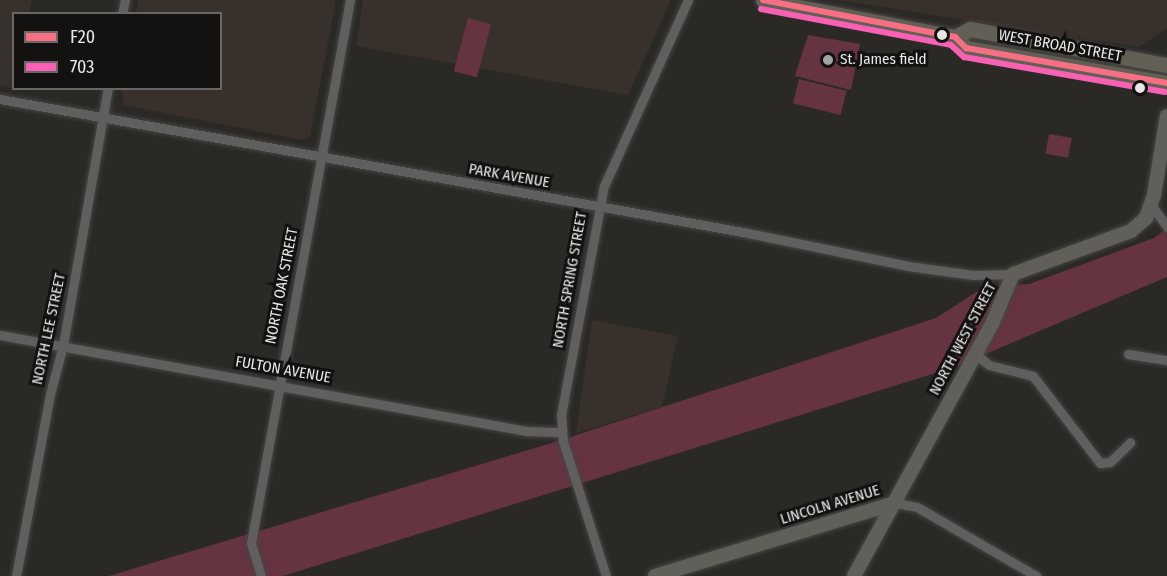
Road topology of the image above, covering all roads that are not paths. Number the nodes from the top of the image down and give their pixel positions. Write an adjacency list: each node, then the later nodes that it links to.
1 (350, 0): 11 (street, NORTH OAK STREET)
2 (688, 0): 13 (street, NORTH SPRING STREET)
3 (763, 0): 4 (main road, WEST BROAD STREET)
4 (955, 37): 5 (main road, WEST BROAD STREET); 6 (main road, WEST BROAD STREET)
5 (1167, 65)
6 (1167, 83)
7 (108, 90): 10 (street, NORTH LEE STREET)
8 (0, 99): 10 (street, PARK AVENUE)
9 (1167, 116): 12 (main road, NORTH WEST STREET)
10 (105, 118): 11 (street, PARK AVENUE); 17 (street, NORTH LEE STREET)
11 (321, 157): 13 (street, PARK AVENUE); 21 (street, NORTH OAK STREET)
12 (1152, 206): 14 (street); 15 (main road, NORTH WEST STREET)
13 (598, 207): 15 (street, PARK AVENUE); 22 (street, NORTH SPRING STREET)
14 (1167, 227)
15 (1013, 274): 18 (main road, NORTH WEST STREET)
16 (0, 335): 17 (street, FULTON AVENUE)
17 (63, 345): 21 (street, FULTON AVENUE); 25 (street, NORTH LEE STREET)
18 (975, 354): 23 (street); 24 (main road, NORTH WEST STREET)
19 (1128, 354): 20 (street)
20 (1167, 360)
21 (278, 385): 22 (street, FULTON AVENUE); 26 (street, NORTH OAK STREET)
22 (561, 432): 27 (street, NORTH SPRING STREET)
23 (1130, 443)
24 (895, 503): 28 (main road, LINCOLN AVENUE); 29 (main road, NORTH WEST STREET); 30 (street, LINCOLN AVENUE)
25 (16, 576)
26 (261, 576)
27 (606, 576)
28 (655, 576)
29 (854, 576)
30 (1036, 576)

